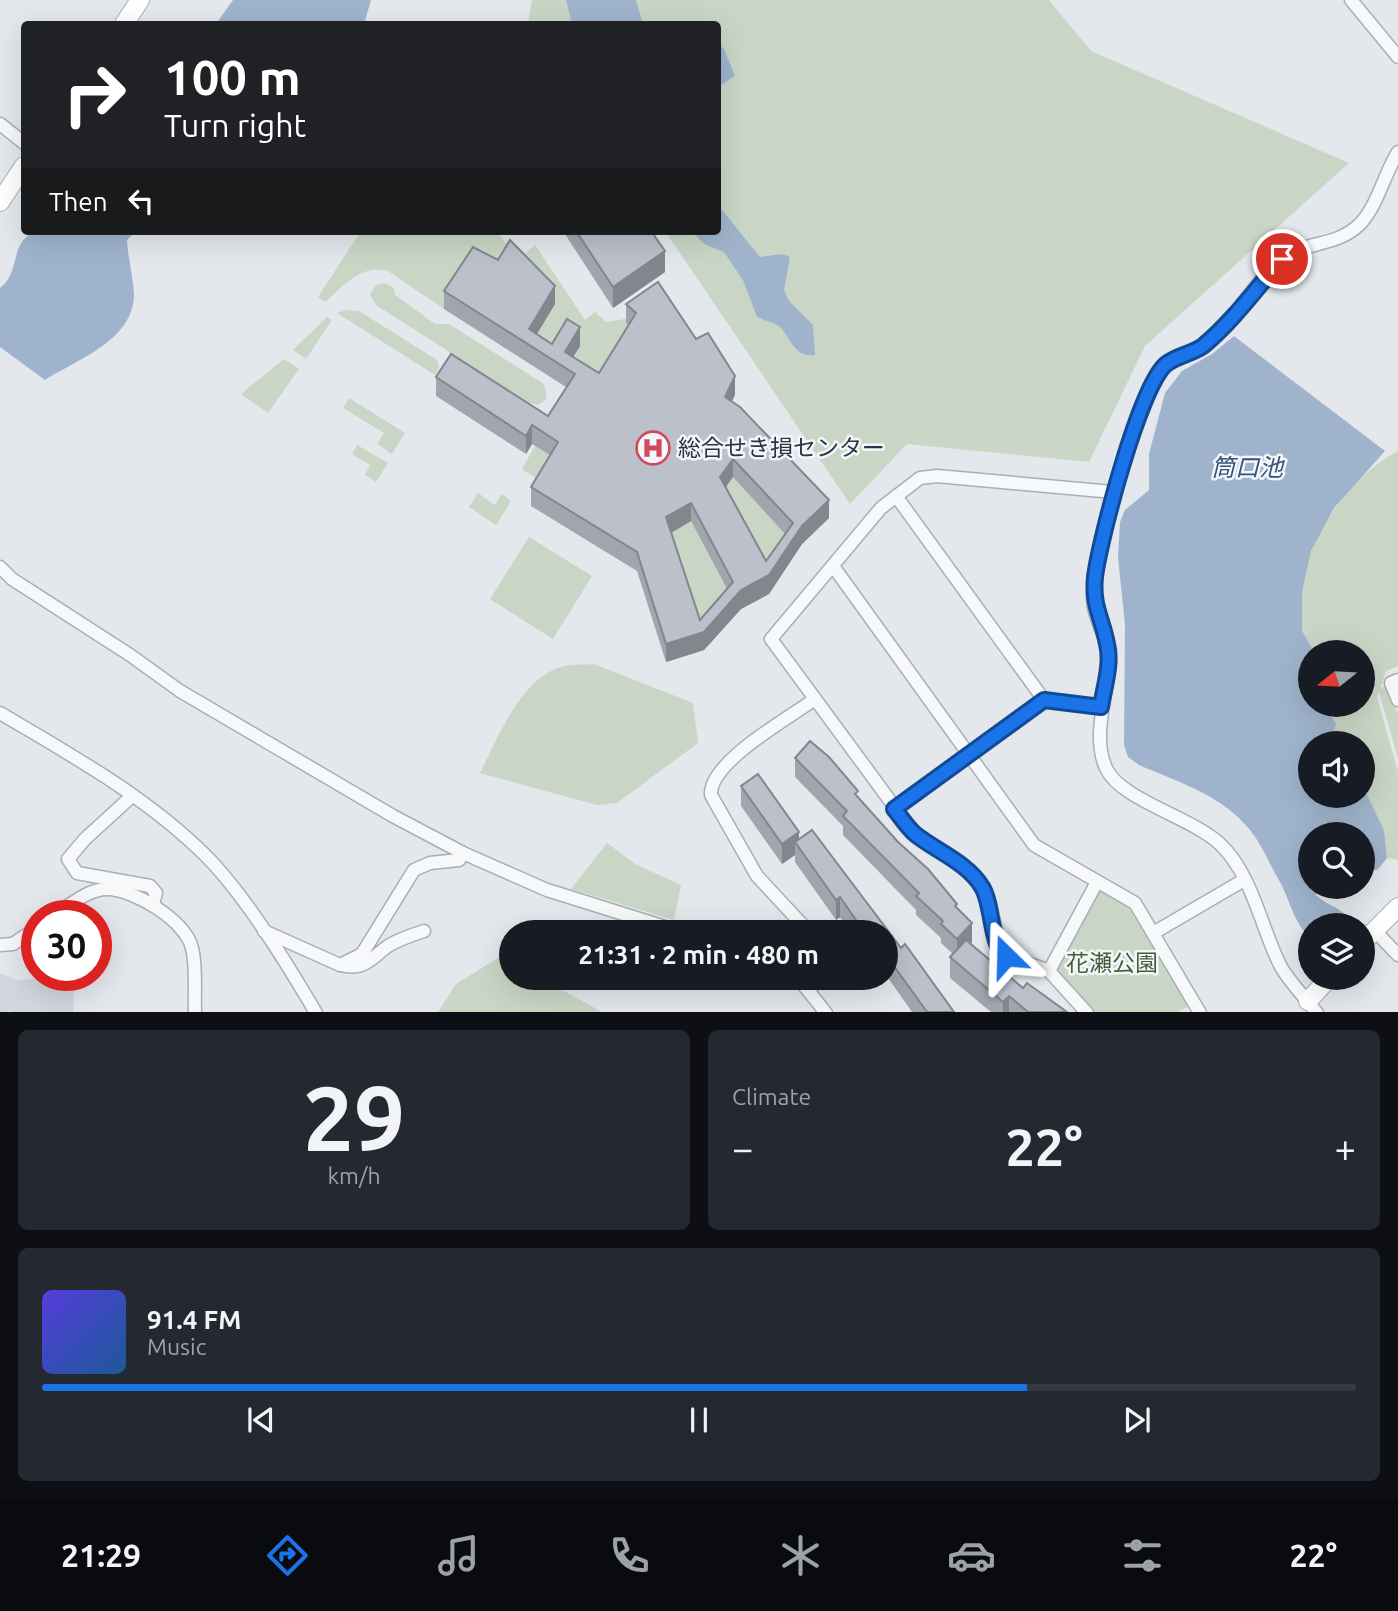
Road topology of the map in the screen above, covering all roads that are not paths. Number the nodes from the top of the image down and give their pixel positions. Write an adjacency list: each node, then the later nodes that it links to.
1 (141, 0): 3 (street)
2 (1351, 0): 4 (street)
3 (126, 21)
4 (1398, 57)
5 (0, 124): 6 (street)
6 (21, 141)
7 (1398, 152): 10 (street)
8 (21, 170): 9 (street)
9 (0, 202)
10 (1113, 492): 11 (street); 18 (street)
11 (896, 496): 12 (street); 16 (street)
12 (833, 566): 15 (street); 20 (street)
13 (0, 568): 23 (street)
14 (1398, 680): 17 (street)
15 (815, 699): 22 (street); 30 (street)
16 (1044, 700): 18 (street); 20 (street)
17 (1398, 700)
18 (1101, 707): 24 (street)
19 (0, 713): 21 (street)
20 (969, 754): 22 (street); 25 (street)
21 (132, 796): 27 (street); 31 (street)
22 (894, 809): 40 (street)
23 (463, 853): 29 (street); 39 (street)
24 (1244, 880): 34 (street); 43 (street)
25 (1097, 882): 34 (street); 40 (street)
26 (78, 900): 27 (street)
27 (153, 904): 45 (street)
28 (1398, 908): 32 (street)
29 (643, 920)
30 (798, 920)
31 (262, 930): 39 (street); 44 (street)
32 (1375, 930)
33 (424, 931): 39 (street)
34 (1155, 932): 48 (street)
35 (21, 939): 37 (street)
36 (1375, 940): 38 (street)
37 (0, 945)
38 (1398, 955)
39 (340, 965)
40 (1049, 971): 47 (street)
41 (807, 990): 46 (street)
42 (1322, 990): 43 (street)
43 (1312, 1007)
44 (314, 1009)
45 (195, 1012)
46 (825, 1012)
47 (1086, 1012)
48 (1199, 1012)

